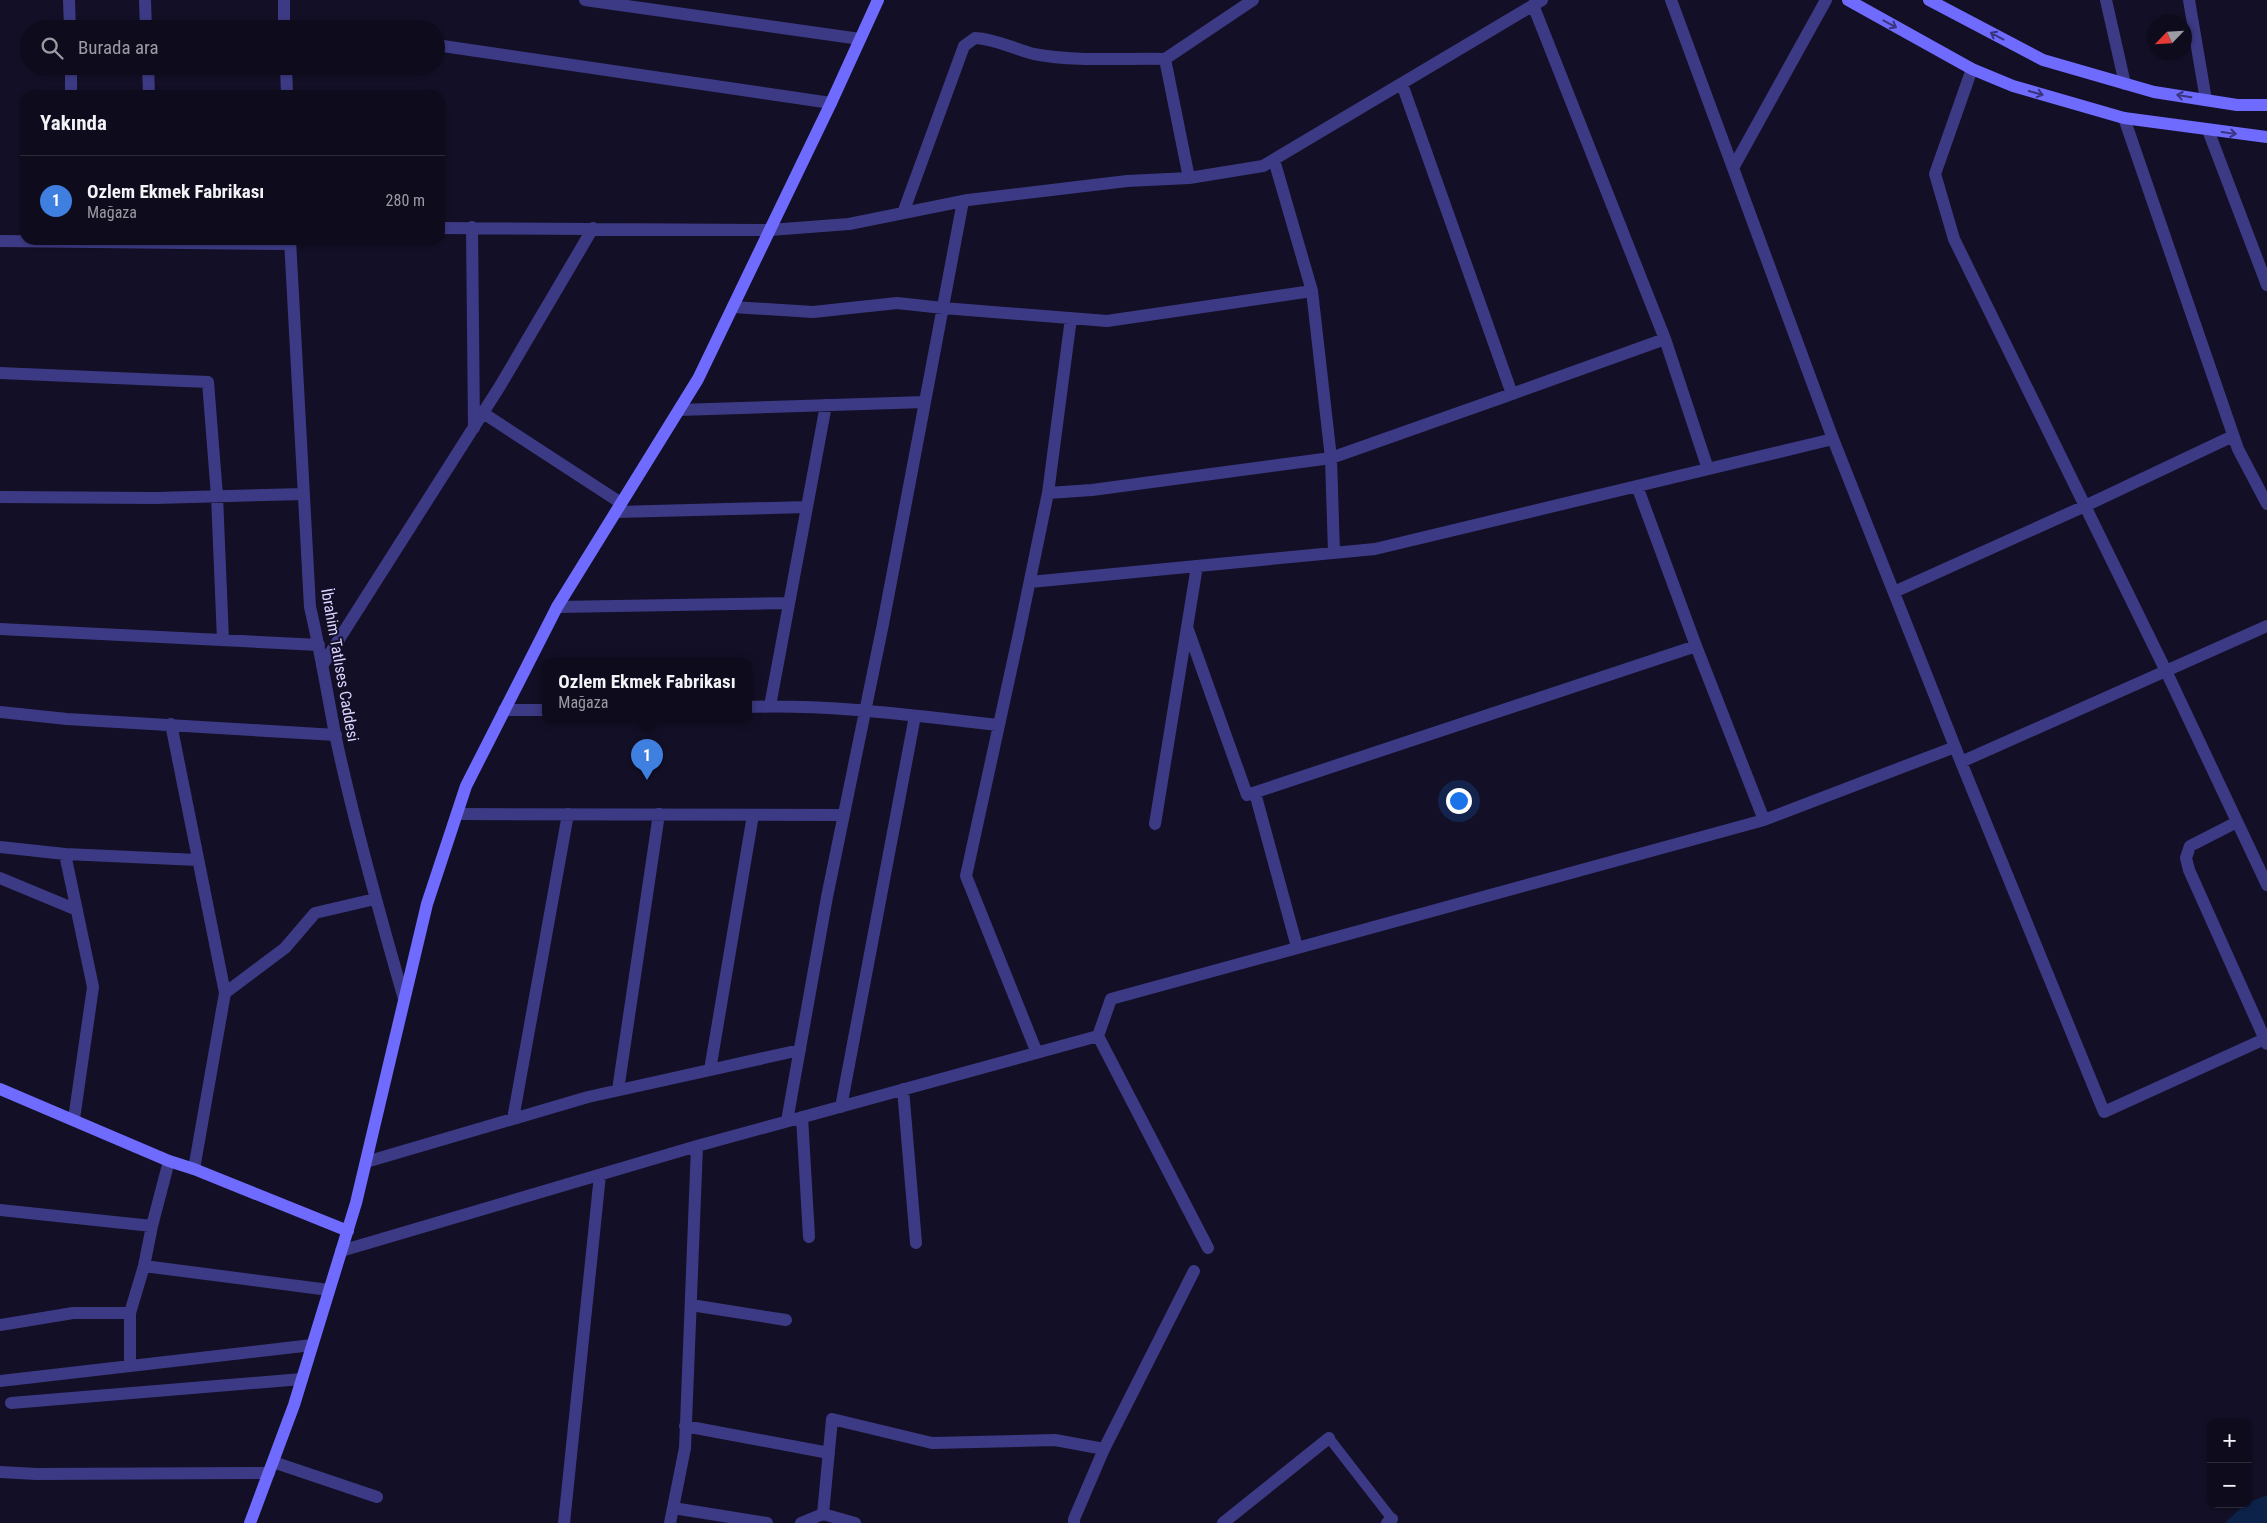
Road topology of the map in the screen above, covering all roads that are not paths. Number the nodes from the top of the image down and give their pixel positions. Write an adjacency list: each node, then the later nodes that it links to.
1 (69, 0): 14 (street)
2 (145, 0): 15 (street)
3 (284, 0): 16 (street)
4 (587, 0): 17 (street)
5 (878, 0): 17 (main road)
6 (1253, 0): 19 (street)
7 (1670, 0): 36 (street)
8 (1826, 0): 36 (street)
9 (1848, 0): 20 (main road, one-way to 20)
10 (1929, 0): 25 (main road, one-way to 10)
11 (2106, 0): 25 (street)
12 (2189, 0): 29 (street)
13 (1537, 3): 24 (street); 52 (street)
14 (70, 20)
15 (146, 20)
16 (284, 20)
17 (860, 40): 30 (main road)
18 (445, 46): 30 (street)
19 (1165, 59): 37 (street); 39 (street)
20 (1972, 69): 32 (main road, one-way to 32); 70 (street)
21 (71, 75): 26 (street)
22 (148, 75): 27 (street)
23 (286, 75): 28 (street)
24 (1402, 84): 35 (street); 54 (street)
25 (2125, 84): 29 (main road, one-way to 25)
26 (71, 90)
27 (149, 90)
28 (287, 90)
29 (2206, 100): 31 (main road)
30 (831, 103): 43 (main road)
31 (2267, 105)
32 (2124, 118): 33 (main road); 60 (street)
33 (2208, 130): 34 (main road, one-way to 34); 47 (street)
34 (2267, 137)
35 (1274, 160): 37 (street); 48 (street)
36 (1732, 168): 61 (street)
37 (1189, 178): 38 (street)
38 (963, 201): 39 (street); 50 (street)
39 (903, 213): 43 (street)
40 (472, 227): 41 (street); 42 (street); 59 (street)
41 (445, 228)
42 (593, 228): 43 (street); 58 (street)
43 (770, 230): 49 (main road)
44 (0, 241): 45 (street)
45 (20, 241)
46 (289, 245): 66 (street, İbrahim Tatlıses Caddesi)
47 (2267, 285)
48 (1312, 291): 51 (street); 62 (street)
49 (733, 307): 50 (street); 57 (main road)
50 (943, 308): 51 (street); 55 (street)
51 (1071, 318): 65 (street)
52 (1665, 339): 54 (street); 63 (street)
53 (0, 373): 67 (street)
54 (1512, 394): 62 (street)
55 (925, 402): 56 (street); 91 (street)
56 (826, 405): 57 (street); 72 (street)
57 (679, 410): 71 (main road)
58 (483, 413): 59 (street); 71 (street)
59 (474, 428): 85 (street)
60 (2233, 436): 68 (street); 70 (street)
61 (1833, 439): 63 (street); 76 (street)
62 (1331, 458): 65 (street); 73 (street)
63 (1708, 469): 64 (street)
64 (1637, 486): 73 (street); 84 (street)
65 (1048, 493): 75 (street)
66 (304, 494): 67 (street); 83 (street, İbrahim Tatlıses Caddesi)
67 (217, 496): 69 (street); 82 (street)
68 (2265, 496)
69 (0, 497)
70 (2085, 506): 76 (street); 86 (street)
71 (619, 507): 72 (street); 78 (main road)
72 (807, 507): 77 (street)
73 (1334, 553): 74 (street)
74 (1197, 566): 75 (street); 80 (street)
75 (1030, 582): 95 (street)
76 (1894, 592): 97 (street)
77 (789, 603): 78 (street); 87 (street)
78 (557, 607): 89 (main road)
79 (2267, 626): 86 (street)
80 (1187, 627): 99 (street); 107 (street)
81 (0, 630): 82 (street)
82 (222, 640): 83 (street)
83 (319, 645): 85 (street, İbrahim Tatlıses Caddesi)
84 (1696, 646): 99 (street); 105 (street)
85 (322, 666): 96 (street, İbrahim Tatlıses Caddesi)
86 (2166, 671): 98 (street); 106 (street)
87 (770, 706): 88 (street); 91 (street)
88 (752, 707)
89 (504, 710): 90 (street); 100 (main road)
90 (542, 710)
91 (865, 711): 93 (street); 104 (street)
92 (0, 712): 94 (street)
93 (916, 716): 95 (street); 126 (street)
94 (171, 724): 96 (street); 110 (street)
95 (999, 725): 121 (street)
96 (336, 735): 113 (street, İbrahim Tatlıses Caddesi)
97 (1955, 747): 98 (street); 105 (street)
98 (1961, 762): 119 (street)
99 (1256, 792): 115 (street)
100 (457, 814): 101 (street); 117 (main road)
101 (568, 814): 102 (street); 128 (street)
102 (658, 814): 103 (street); 125 (street)
103 (753, 815): 104 (street); 122 (street)
104 (844, 815): 120 (street)
105 (1764, 820): 115 (street)
106 (2237, 822): 112 (street); 119 (street)
107 (1155, 824)
108 (0, 847): 109 (street)
109 (65, 854): 110 (street); 114 (street)
110 (198, 860): 116 (street)
111 (0, 878): 114 (street)
112 (2267, 885)
113 (375, 899): 116 (street); 117 (street, İbrahim Tatlıses Caddesi)
114 (77, 910): 129 (street)
115 (1297, 947): 118 (street)
116 (226, 993): 134 (street)
117 (404, 999): 133 (main road)
118 (1098, 1036): 121 (street); 141 (street)
119 (2266, 1041)
120 (800, 1050): 122 (street); 130 (street)
121 (1036, 1053): 124 (street)
122 (710, 1070): 125 (street)
123 (0, 1089): 129 (main road)
124 (903, 1089): 126 (street); 140 (street)
125 (618, 1090): 128 (street)
126 (840, 1107): 127 (street)
127 (802, 1117): 130 (street); 139 (street)
128 (513, 1118): 133 (street)
129 (74, 1119): 132 (main road)
130 (787, 1121): 131 (street)
131 (697, 1146): 135 (street); 146 (street)
132 (169, 1161): 134 (main road); 137 (street)
133 (366, 1162): 138 (main road)
134 (194, 1169): 138 (main road)
135 (600, 1175): 142 (street); 166 (street)
136 (0, 1210): 137 (street)
137 (152, 1226): 143 (street)
138 (348, 1231): 142 (main road)
139 (809, 1237)
140 (916, 1243)
141 (1208, 1248)
142 (341, 1251): 145 (main road)
143 (144, 1266): 145 (street); 147 (street)
144 (1194, 1272): 157 (street)
145 (330, 1290): 150 (main road)
146 (690, 1304): 148 (street); 155 (street)
147 (130, 1313): 149 (street); 151 (street)
148 (786, 1320)
149 (0, 1325)
150 (312, 1345): 151 (street); 152 (main road)
151 (130, 1366): 153 (street)
152 (302, 1379): 154 (street); 159 (main road)
153 (0, 1381)
154 (11, 1403)
155 (686, 1426): 158 (street); 162 (street)
156 (1329, 1438): 164 (lane); 172 (street)
157 (1104, 1448): 158 (street); 171 (street)
158 (829, 1453): 163 (street)
159 (271, 1467): 160 (street); 161 (street); 165 (main road)
160 (0, 1472)
161 (377, 1498)
162 (673, 1508): 167 (street); 168 (street)
163 (823, 1514): 169 (street); 170 (street)
164 (1390, 1521)
165 (250, 1523)
166 (564, 1523)
167 (670, 1523)
168 (767, 1523)
169 (801, 1523)
170 (855, 1523)
171 (1074, 1523)
172 (1223, 1523)

